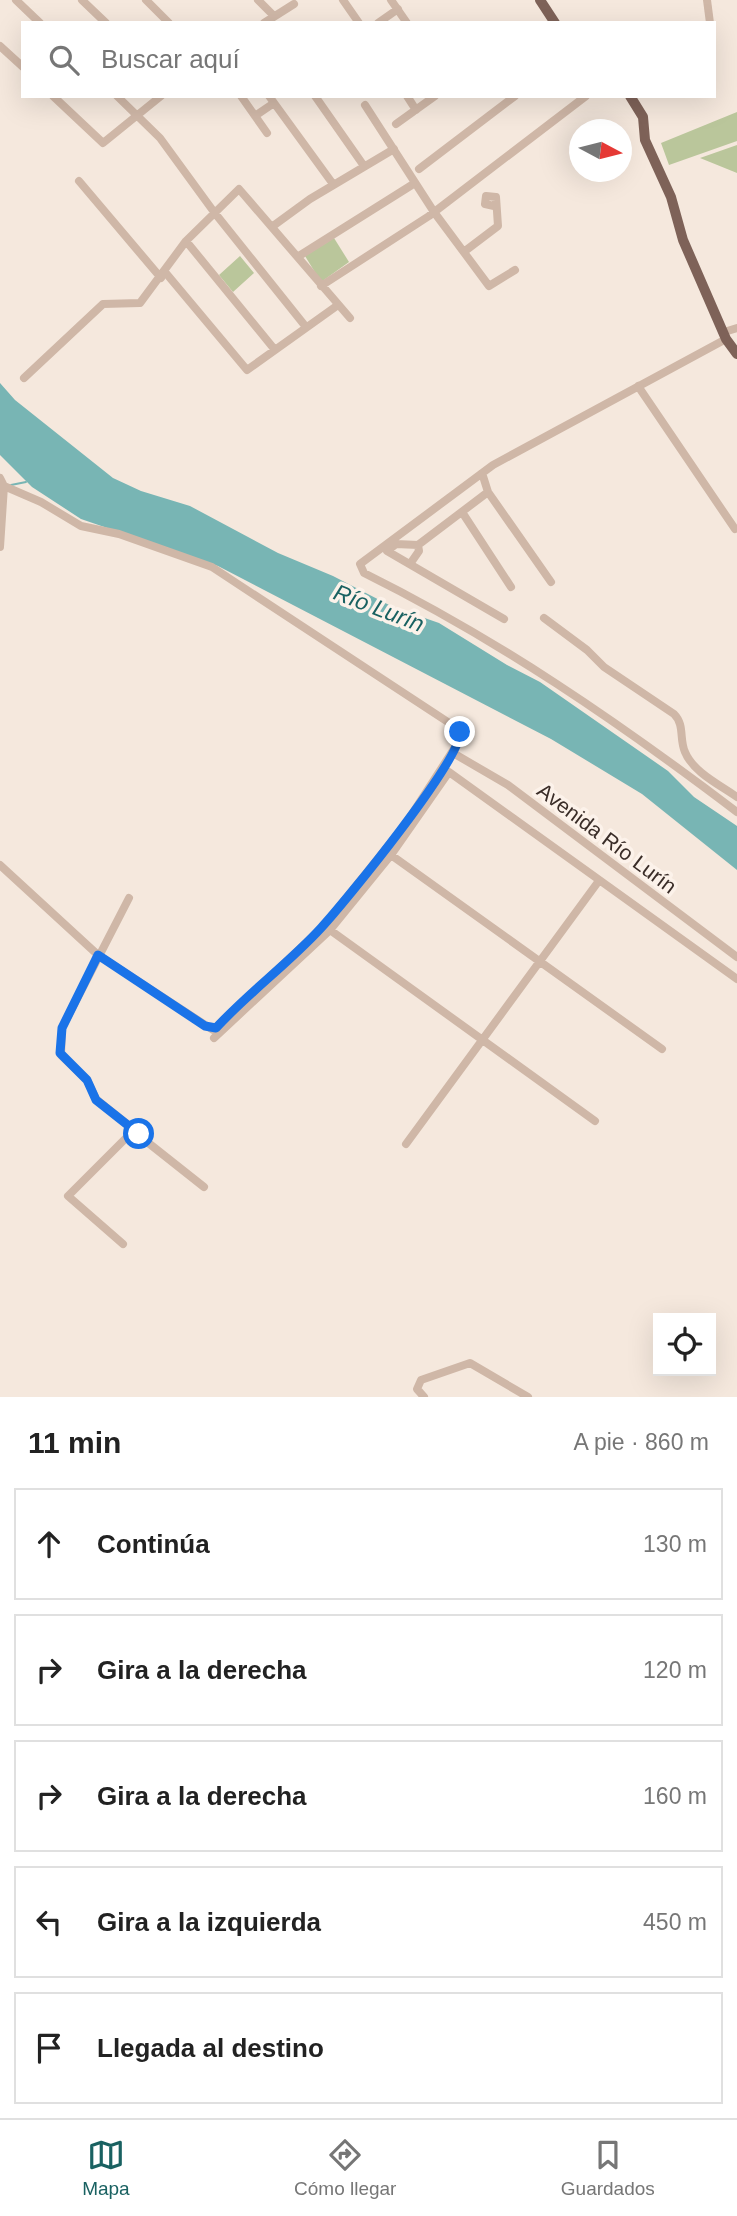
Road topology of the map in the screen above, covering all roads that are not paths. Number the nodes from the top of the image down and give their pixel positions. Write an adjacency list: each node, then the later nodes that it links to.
1 (16, 0): 12 (street)
2 (82, 0): 13 (street)
3 (146, 0): 14 (street)
4 (258, 0): 11 (street)
5 (343, 0): 16 (street)
6 (391, 0): 10 (street)
7 (540, 0): 19 (main road)
8 (707, 0): 20 (street)
9 (294, 4): 11 (street)
10 (398, 9): 17 (street); 18 (street)
11 (274, 16): 15 (street)
12 (38, 21)
13 (104, 21)
14 (167, 21)
15 (267, 21)
16 (358, 21)
17 (381, 21)
18 (406, 21)
19 (554, 21)
20 (710, 21)
21 (0, 46): 22 (street)
22 (21, 65)
23 (55, 98): 36 (street)
24 (119, 98): 36 (street)
25 (159, 98): 36 (street)
26 (242, 98): 37 (street)
27 (315, 98): 41 (street)
28 (408, 98): 35 (street)
29 (432, 98): 35 (street)
30 (512, 98): 42 (street)
31 (583, 98): 48 (street)
32 (631, 98): 60 (main road)
33 (271, 100): 37 (street); 45 (street)
34 (365, 105): 40 (street)
35 (416, 110): 38 (street)
36 (138, 116): 47 (street)
37 (255, 116): 39 (street)
38 (396, 124)
39 (267, 134)
40 (394, 149): 41 (street); 44 (street)
41 (364, 166): 45 (street)
42 (419, 169)
43 (79, 181): 54 (street)
44 (415, 183): 48 (street); 52 (street)
45 (333, 184): 49 (street)
46 (494, 206): 51 (street)
47 (214, 212): 49 (street); 50 (street); 58 (street)
48 (434, 212): 51 (street); 55 (street)
49 (273, 226): 52 (street)
50 (186, 241): 54 (street); 61 (street)
51 (465, 251): 53 (street)
52 (299, 256): 55 (street)
53 (515, 271)
54 (163, 275): 61 (street); 63 (street)
55 (321, 286): 56 (street)
56 (338, 305): 57 (street); 58 (street)
57 (350, 318)
58 (306, 327): 61 (street)
59 (737, 328): 60 (street)
60 (725, 335): 62 (main road); 64 (street)
61 (275, 350)
62 (737, 354)
63 (24, 378)
64 (638, 386): 65 (street); 69 (street)
65 (482, 472): 67 (street); 79 (street)
66 (2, 482): 71 (street); 77 (street)
67 (488, 492): 68 (street); 73 (street)
68 (462, 512): 70 (street); 74 (street)
69 (735, 529)
70 (418, 545): 72 (street); 72 (street)
71 (0, 547)
72 (410, 564): 76 (street)
73 (551, 582)
74 (512, 587)
75 (544, 618): 78 (street)
76 (504, 619)
77 (453, 753): 85 (street); 86 (street, Avenida Río Lurín)
78 (737, 797)
79 (737, 812)
80 (391, 855): 82 (street); 84 (street); 87 (street)
81 (0, 865): 85 (street)
82 (598, 882): 87 (street); 88 (street)
83 (129, 898): 85 (street)
84 (330, 930): 89 (street); 90 (street)
85 (98, 955): 93 (street)
86 (737, 957)
87 (540, 961): 90 (street); 91 (street)
88 (737, 979)
89 (214, 1038)
90 (482, 1039): 92 (street); 94 (street)
91 (662, 1049)
92 (595, 1121)
93 (132, 1130): 95 (street); 96 (street)
94 (406, 1144)
95 (204, 1187)
96 (123, 1244)
97 (424, 1397): 98 (street)
98 (528, 1397)

